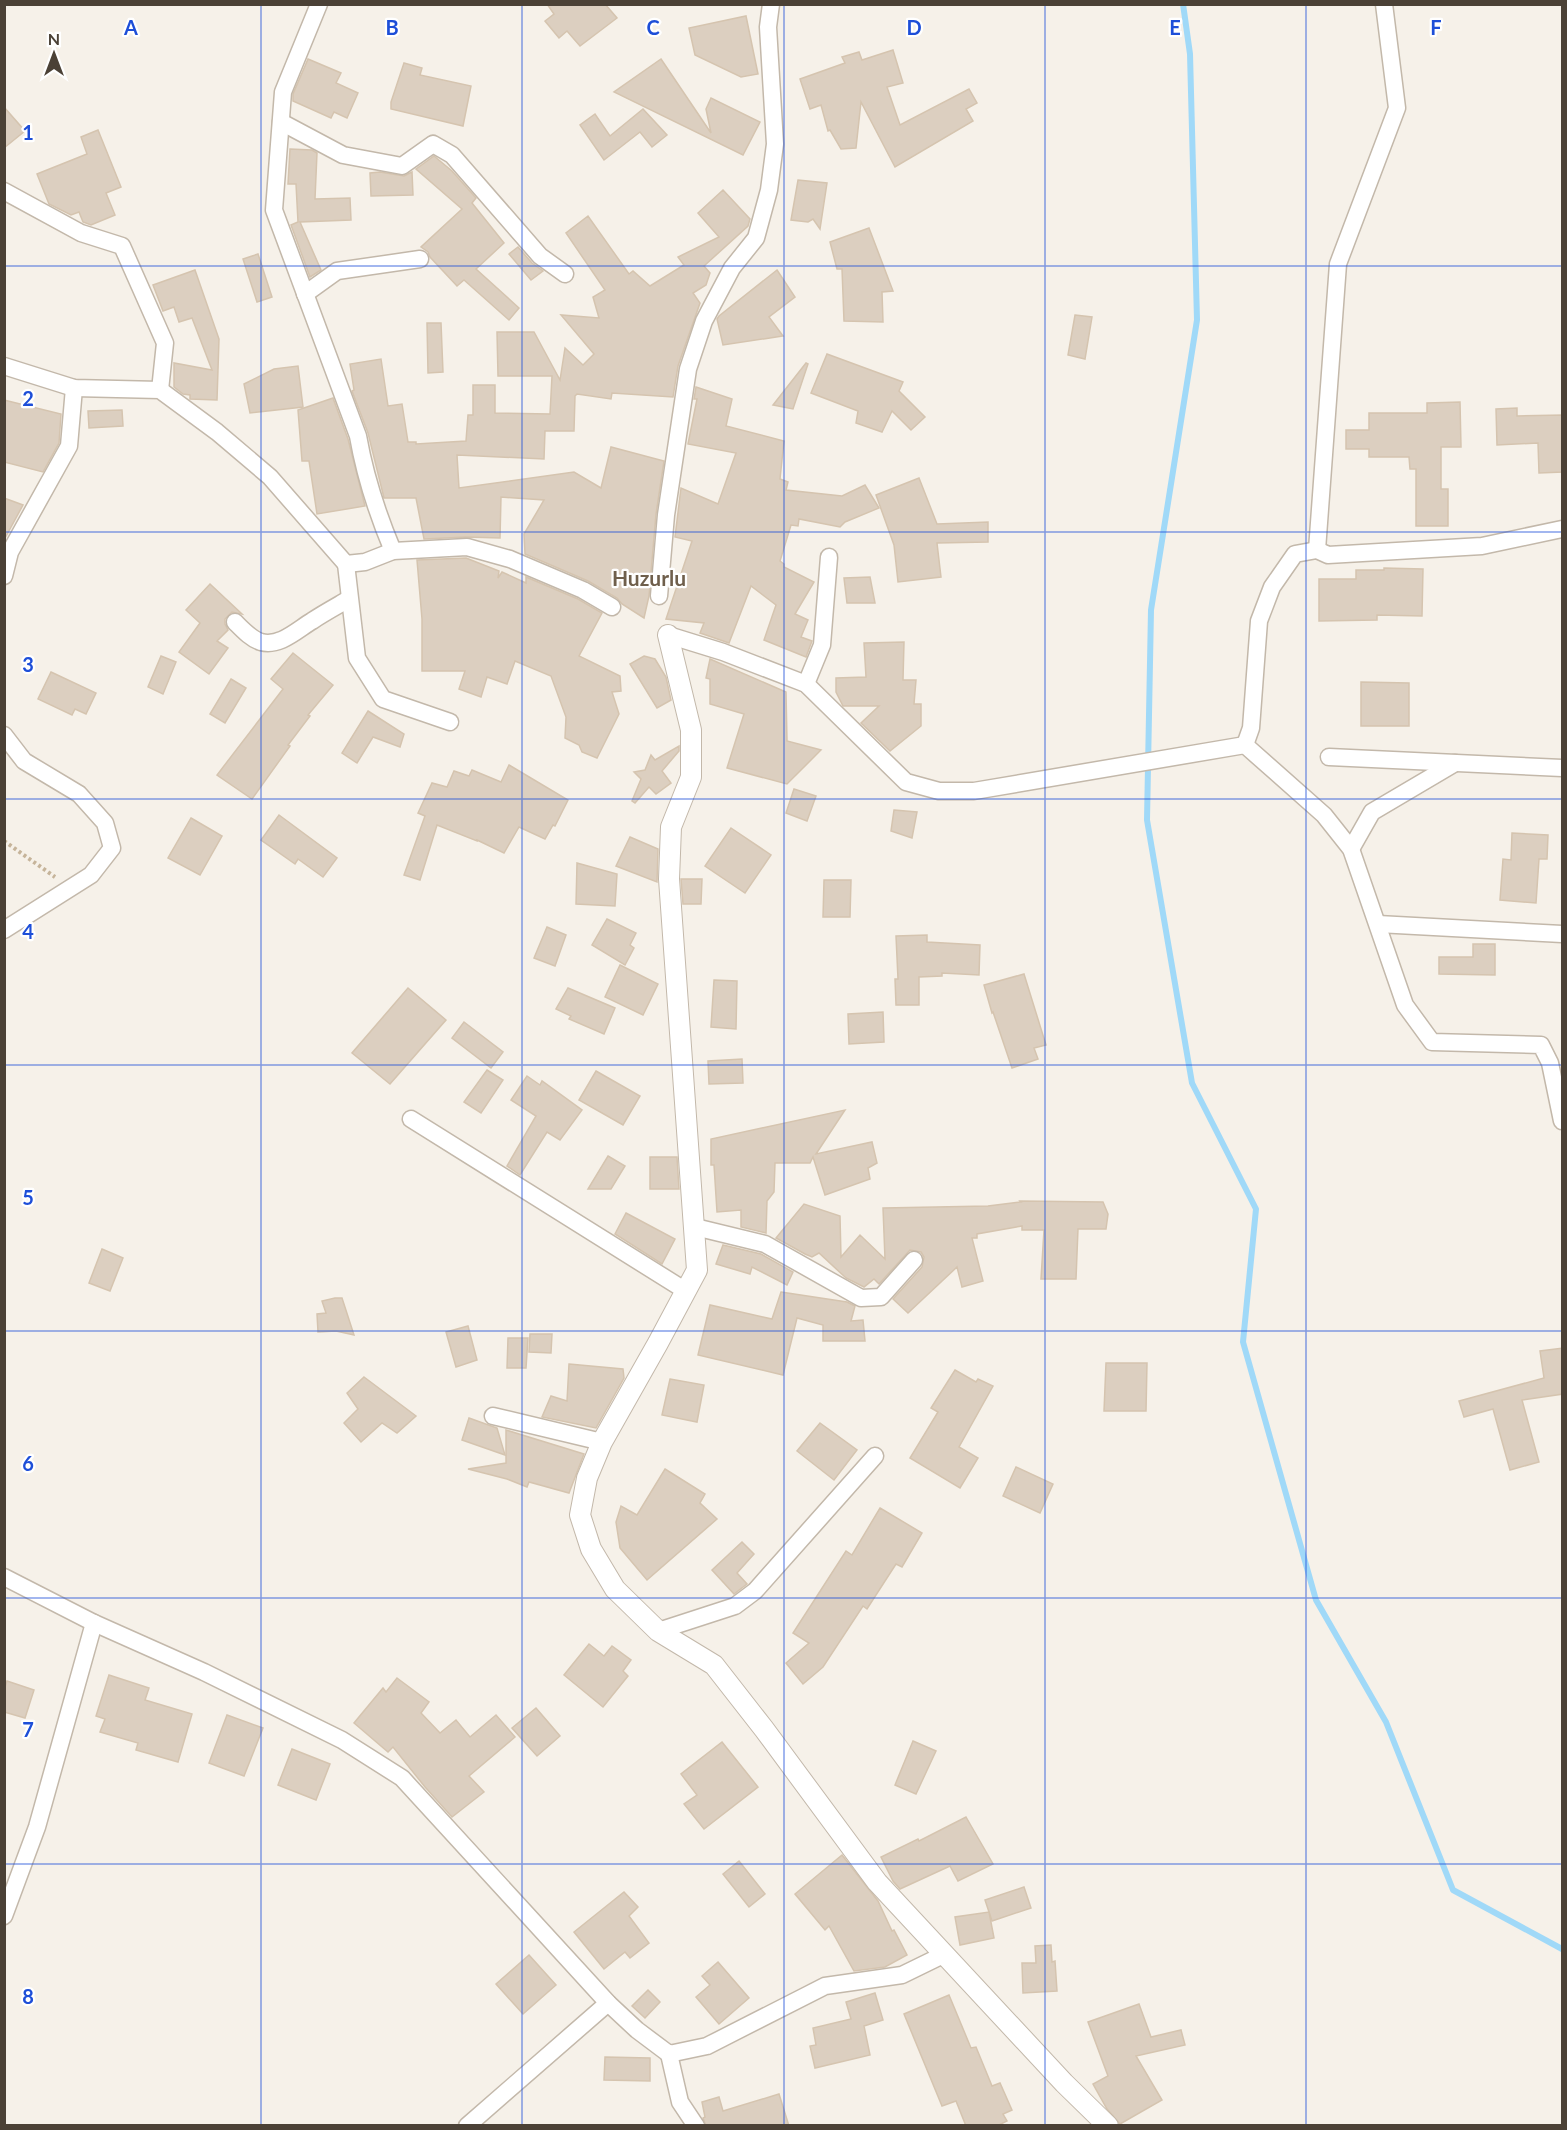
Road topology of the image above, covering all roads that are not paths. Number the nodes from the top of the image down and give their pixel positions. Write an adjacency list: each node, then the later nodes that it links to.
1 (319, 4): 4 (street)
2 (771, 4): 18 (street)
3 (1384, 4): 13 (street)
4 (281, 122): 7 (street); 8 (street)
5 (6, 194): 11 (street)
6 (420, 259): 8 (street)
7 (566, 274)
8 (305, 294): 14 (street)
9 (4, 366): 10 (street)
10 (74, 388): 11 (street); 17 (street)
11 (160, 390): 16 (street)
12 (1563, 529): 13 (street)
13 (1317, 550): 26 (street)
14 (393, 551): 16 (street); 20 (street)
15 (829, 557): 23 (street)
16 (346, 564): 19 (street)
17 (4, 576)
18 (659, 597)
19 (349, 599): 21 (street); 24 (street)
20 (612, 607)
21 (235, 622)
22 (668, 635): 23 (street); 36 (street)
23 (806, 684): 26 (street)
24 (450, 722)
25 (4, 735): 32 (street)
26 (1245, 745): 30 (street)
27 (1329, 757): 28 (street)
28 (1455, 763): 29 (street); 30 (street)
29 (1563, 768)
30 (1352, 849): 31 (street)
31 (1378, 924): 33 (street); 35 (street)
32 (4, 930)
33 (1563, 934)
34 (411, 1119): 38 (street)
35 (1563, 1121)
36 (695, 1227): 37 (street); 38 (street)
37 (914, 1260)
38 (686, 1291): 40 (street)
39 (493, 1416): 40 (street)
40 (602, 1442): 44 (street)
41 (875, 1456): 44 (street)
42 (4, 1577): 43 (street)
43 (94, 1623): 45 (street); 47 (street)
44 (658, 1631): 46 (street)
45 (4, 1916)
46 (944, 1954): 48 (street); 51 (street)
47 (608, 2003): 48 (street); 49 (street)
48 (669, 2054): 50 (street)
49 (467, 2126)
50 (696, 2126)
51 (1108, 2126)

